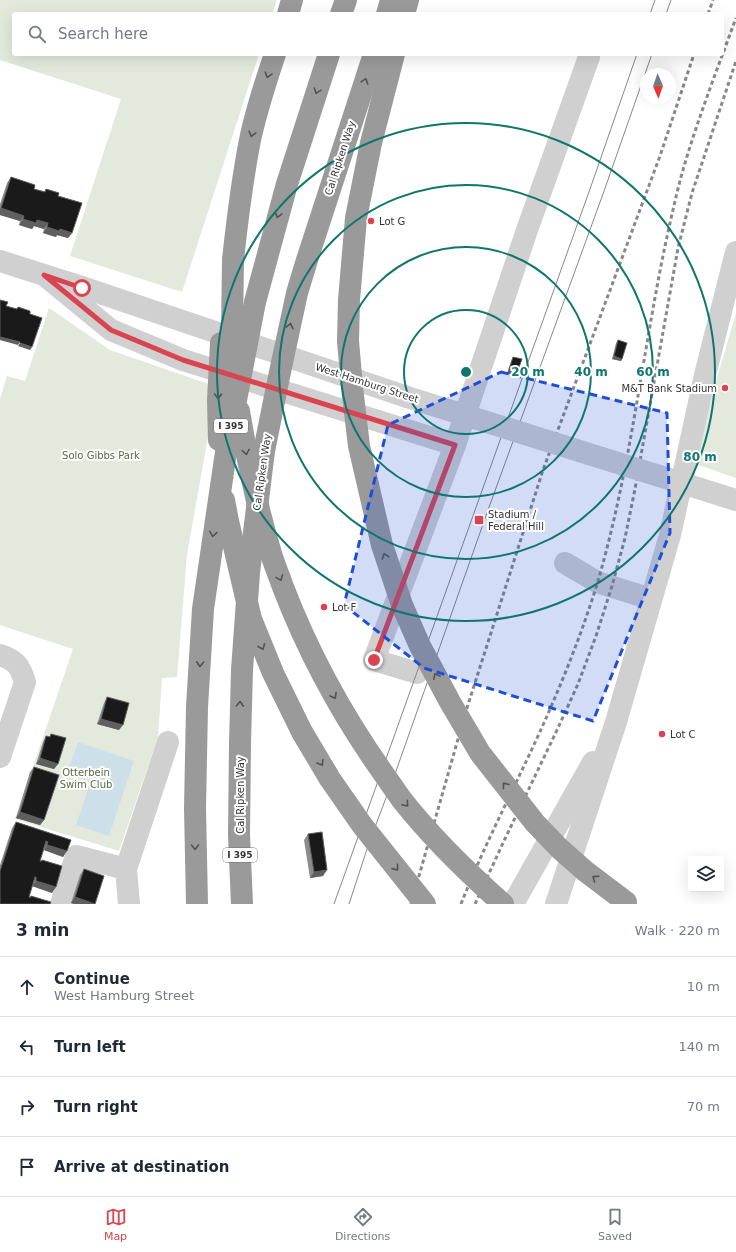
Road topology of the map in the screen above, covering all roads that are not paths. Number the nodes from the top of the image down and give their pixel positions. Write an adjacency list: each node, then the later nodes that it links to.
1 (292, 0): 5 (highway)
2 (346, 0): 6 (highway)
3 (391, 0): 7 (highway)
4 (408, 0): 8 (highway)
5 (289, 12)
6 (343, 12)
7 (388, 12)
8 (405, 12)
9 (274, 56): 15 (highway, one-way to 15)
10 (328, 56): 31 (highway, I 395, one-way to 31, bridge)
11 (373, 56): 32 (highway, Cal Ripken Way / I 395, one-way to 11, bridge)
12 (393, 56): 28 (highway, one-way to 12, bridge)
13 (589, 57): 18 (street)
14 (736, 252): 21 (street)
15 (233, 260): 33 (highway, one-way to 33, bridge); 34 (highway, one-way to 34, bridge)
16 (0, 261): 17 (street, West Hamburg Street)
17 (44, 275): 18 (street); 19 (street, West Hamburg Street, bridge)
18 (455, 445): 23 (street)
19 (736, 500)
20 (565, 563): 21 (street)
21 (651, 599): 24 (street)
22 (0, 654): 26 (street)
23 (417, 673)
24 (616, 722): 35 (street); 36 (street)
25 (168, 742): 27 (street)
26 (0, 757)
27 (126, 869): 29 (street); 30 (street)
28 (628, 903)
29 (61, 904)
30 (129, 904)
31 (197, 904)
32 (242, 904)
33 (425, 904)
34 (503, 904)
35 (513, 904)
36 (556, 904)

